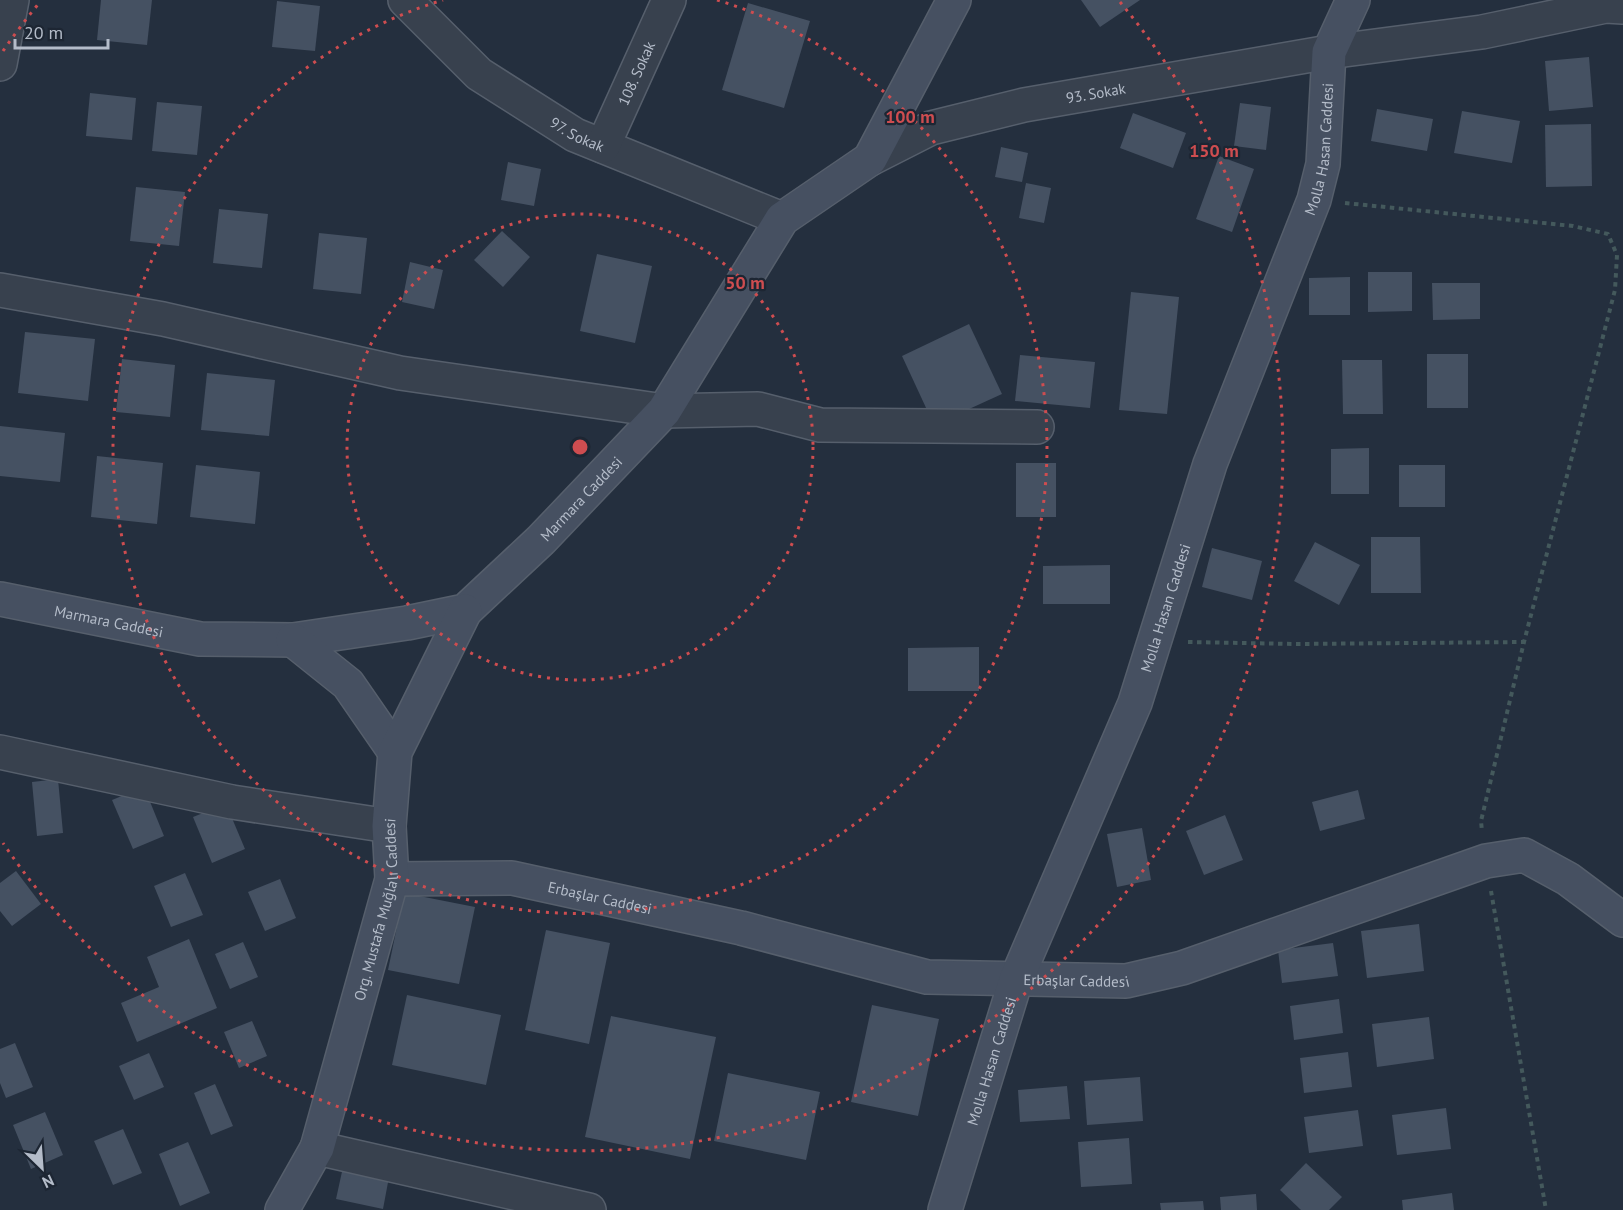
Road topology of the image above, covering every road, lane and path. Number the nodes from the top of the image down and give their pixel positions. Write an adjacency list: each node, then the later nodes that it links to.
1 (12, 0): 8 (street)
2 (405, 0): 9 (street, 97. Sokak)
3 (669, 0): 9 (street, 108. Sokak)
4 (954, 0): 10 (street, Marmara Caddesi)
5 (1353, 0): 7 (street, Molla Hasan Caddesi)
6 (1623, 7): 7 (street, 93. Sokak)
7 (1329, 52): 10 (street, 93. Sokak); 11 (street, Molla Hasan Caddesi)
8 (0, 64)
9 (603, 146): 12 (street, 97. Sokak)
10 (870, 159): 12 (street, Marmara Caddesi)
11 (1314, 200): 14 (path); 21 (street, Molla Hasan Caddesi)
12 (782, 219): 16 (street, Marmara Caddesi)
13 (1623, 248): 14 (path)
14 (1617, 255): 22 (path)
15 (0, 290): 16 (street)
16 (664, 411): 17 (street); 19 (street, Marmara Caddesi)
17 (1036, 428)
18 (0, 599): 20 (street, Marmara Caddesi)
19 (465, 611): 20 (street, Marmara Caddesi); 24 (street, Org. Mustafa Muğlalı Caddesi)
20 (293, 640): 24 (street)
21 (1154, 641): 22 (path); 29 (street, Molla Hasan Caddesi)
22 (1524, 642): 26 (path)
23 (0, 752): 25 (street)
24 (395, 752): 25 (street, Org. Mustafa Muğlalı Caddesi)
25 (389, 826): 27 (street, Org. Mustafa Muğlalı Caddesi)
26 (1486, 861): 28 (street, Erbaşlar Caddesi); 29 (street, Erbaşlar Caddesi); 34 (path)
27 (392, 879): 29 (street, Erbaşlar Caddesi); 30 (street, Org. Mustafa Muğlalı Caddesi)
28 (1623, 920)
29 (1016, 980): 33 (street, Molla Hasan Caddesi)
30 (317, 1148): 31 (street, Org. Mustafa Muğlalı Caddesi); 32 (street)
31 (282, 1210)
32 (589, 1210)
33 (945, 1210)
34 (1546, 1210)

